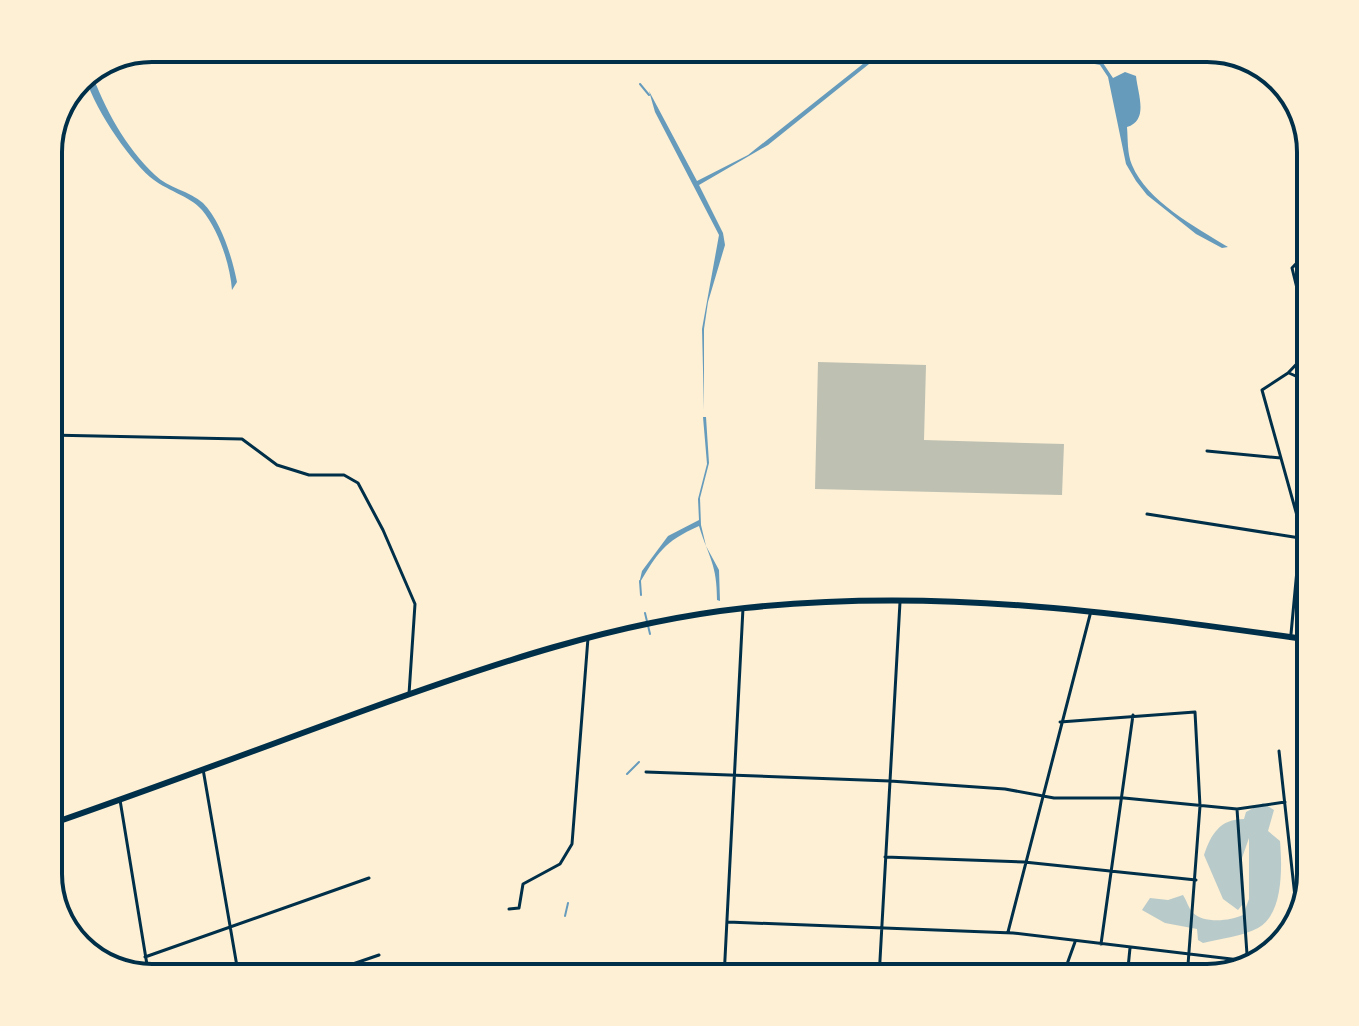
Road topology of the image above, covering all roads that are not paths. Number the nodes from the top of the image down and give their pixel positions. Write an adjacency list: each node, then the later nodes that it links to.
1 (1297, 263): 2 (street)
2 (1297, 289)
3 (1297, 363): 4 (street)
4 (1288, 373): 5 (street); 8 (street)
5 (1297, 377)
6 (62, 435): 19 (street)
7 (1207, 451): 8 (street)
8 (1281, 458): 10 (street)
9 (1147, 514): 11 (street)
10 (1297, 516)
11 (1297, 538)
12 (1297, 571): 16 (street)
13 (900, 599): 14 (highway); 15 (highway); 26 (street)
14 (743, 608): 17 (highway); 25 (street)
15 (1091, 610): 16 (highway); 21 (street)
16 (1291, 637): 18 (highway)
17 (588, 638): 19 (highway); 40 (street)
18 (1297, 638)
19 (409, 694): 23 (highway)
20 (1133, 715): 21 (street); 28 (street); 31 (street)
21 (1060, 722): 27 (street)
22 (1279, 751): 30 (street)
23 (203, 769): 29 (highway); 42 (street)
24 (646, 772): 25 (street)
25 (735, 773): 26 (street); 41 (street)
26 (890, 781): 27 (street); 34 (street)
27 (1043, 794): 28 (street); 35 (street)
28 (1124, 798): 31 (street); 36 (street)
29 (120, 800): 33 (highway); 51 (street)
30 (1285, 802): 32 (street); 39 (street)
31 (1200, 806): 32 (street); 38 (street)
32 (1237, 809): 50 (street)
33 (62, 820)
34 (885, 857): 35 (street); 43 (street)
35 (1024, 862): 36 (street); 44 (street)
36 (1110, 872): 38 (street); 46 (street)
37 (369, 878): 42 (street)
38 (1196, 880): 48 (street)
39 (1295, 893)
40 (509, 909)
41 (728, 922): 43 (street); 56 (street)
42 (229, 926): 51 (street); 54 (street)
43 (880, 927): 44 (street); 57 (street)
44 (1008, 932): 45 (street)
45 (1075, 942): 46 (street); 58 (street)
46 (1101, 944): 47 (street)
47 (1130, 948): 48 (street); 59 (street)
48 (1190, 954): 52 (street); 60 (street)
49 (379, 955): 55 (street)
50 (1248, 955)
51 (145, 957): 53 (street)
52 (1235, 959)
53 (146, 963)
54 (236, 964)
55 (353, 964)
56 (725, 964)
57 (879, 964)
58 (1067, 964)
59 (1128, 964)
60 (1189, 964)

